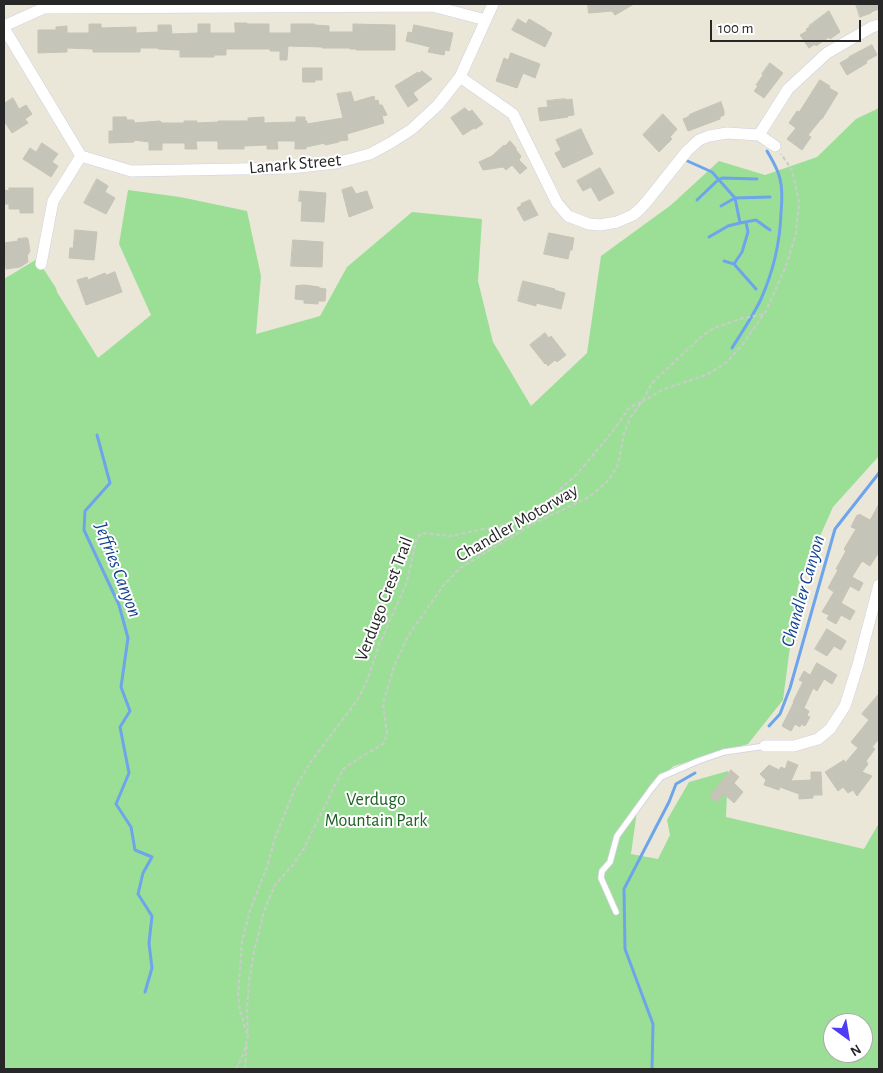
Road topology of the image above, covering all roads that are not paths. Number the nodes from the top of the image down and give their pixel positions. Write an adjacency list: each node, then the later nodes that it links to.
1 (493, 4): 2 (street, Lanark Street)
2 (486, 20): 4 (street); 5 (street, Lanark Street)
3 (879, 25): 6 (street)
4 (4, 27): 8 (street)
5 (460, 77): 6 (street); 8 (street, Lanark Street)
6 (759, 135): 7 (street)
7 (775, 146)
8 (81, 156): 9 (street)
9 (41, 264)
10 (879, 585): 11 (street)
11 (765, 746): 12 (lane)
12 (616, 912)

